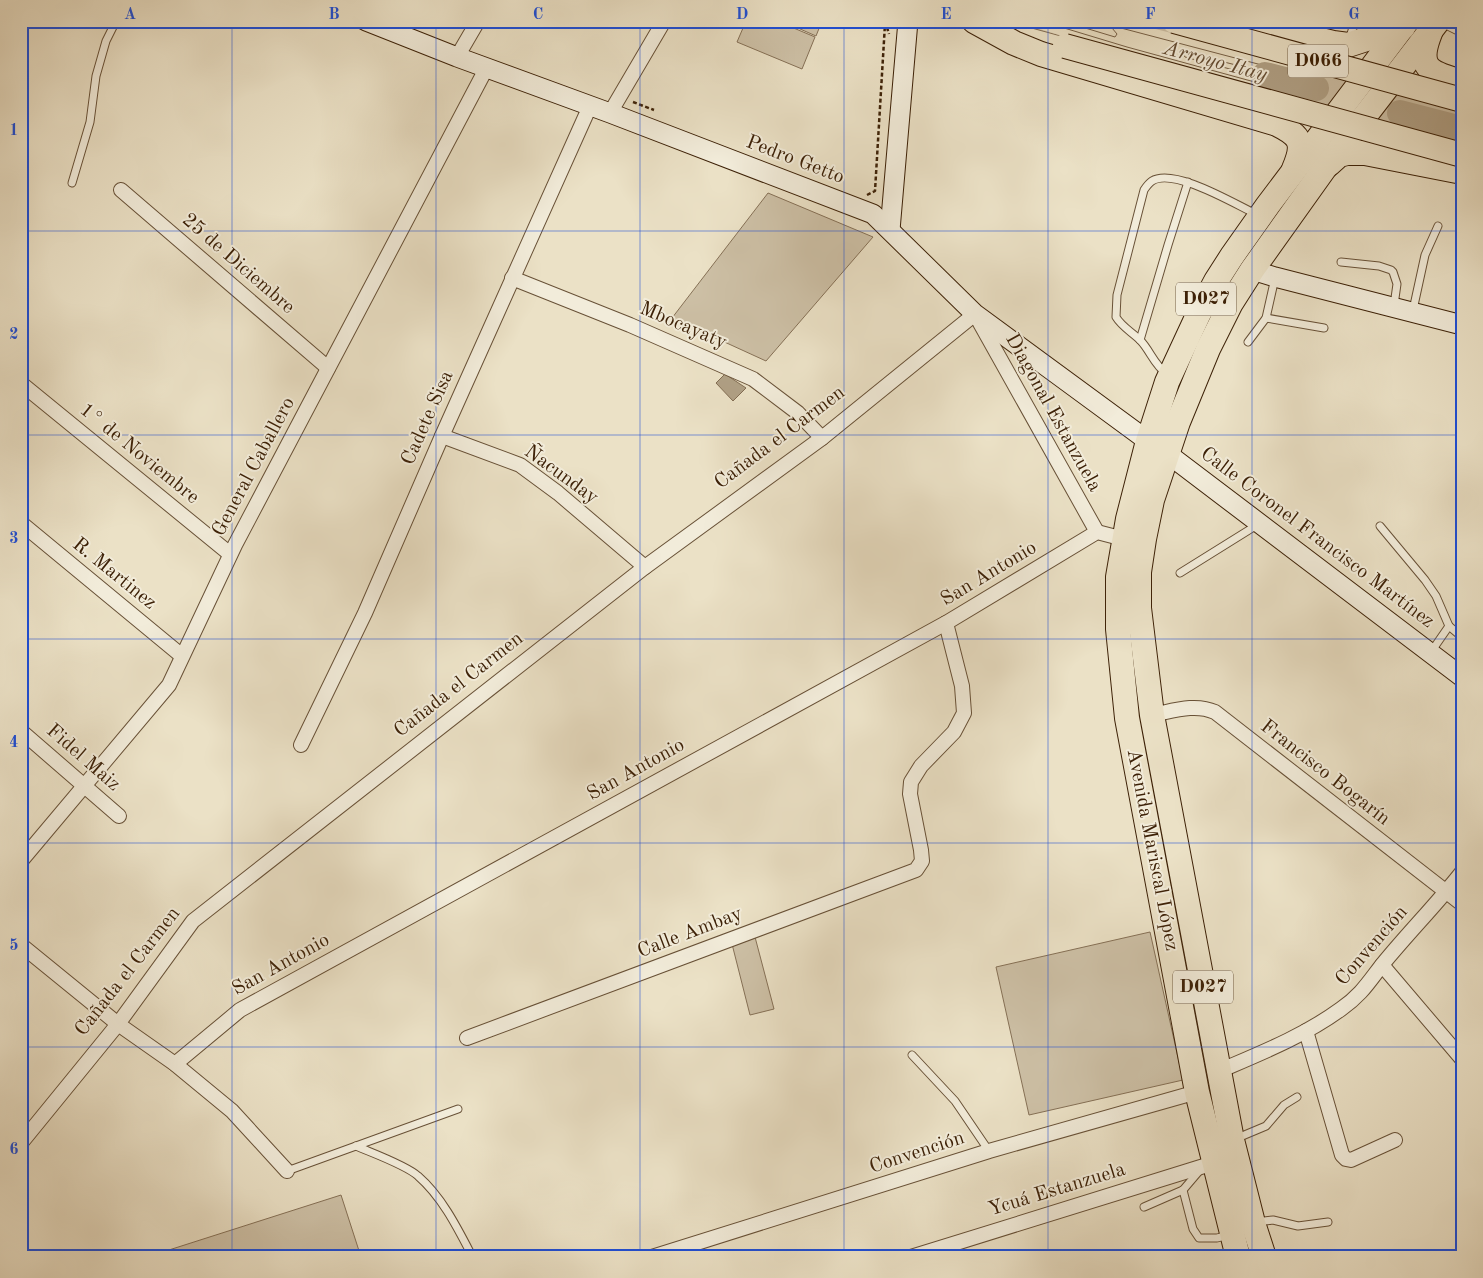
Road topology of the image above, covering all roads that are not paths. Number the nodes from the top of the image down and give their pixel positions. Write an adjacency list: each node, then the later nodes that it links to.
1 (116, 21): 26 (lane)
2 (366, 21): 15 (street, Pedro Getto)
3 (478, 21): 15 (street)
4 (664, 21): 20 (street)
5 (908, 21): 30 (street)
6 (974, 21): 23 (highway)
7 (982, 21): 21 (highway, D066, bridge)
8 (1174, 21): 18 (highway, D066, bridge)
9 (1248, 21): 14 (highway)
10 (1355, 21): 14 (lane)
11 (1405, 24): 14 (highway); 23 (highway, D027)
12 (1436, 25): 13 (lane); 17 (highway); 22 (highway, D027)
13 (1462, 32)
14 (1348, 45)
15 (457, 57): 16 (street, Pedro Getto)
16 (487, 67): 19 (street, Pedro Getto); 43 (street, General Caballero)
17 (1462, 82)
18 (1462, 100)
19 (590, 106): 20 (street, Pedro Getto); 34 (street, Cadete Sisa)
20 (610, 113): 30 (street, Pedro Getto)
21 (1462, 156)
22 (1324, 169): 24 (highway); 32 (highway, D027)
23 (1293, 172): 28 (highway, D027)
24 (1462, 172)
25 (1188, 182): 28 (lane); 41 (lane); 41 (lane)
26 (72, 183)
27 (120, 190): 43 (street, 25 de Diciembre)
28 (1260, 216): 44 (highway, D027)
29 (1438, 226): 36 (lane)
30 (890, 230): 37 (street, Pedro Getto)
31 (1341, 262): 35 (lane)
32 (1252, 270): 33 (street); 49 (highway, D027)
33 (1275, 277): 35 (street); 38 (lane)
34 (512, 278): 46 (street, Cadete Sisa); 47 (street, Mbocayaty)
35 (1394, 308): 36 (street)
36 (1412, 313): 39 (street)
37 (975, 314): 47 (street, Cañada el Carmen); 48 (street, Pedro Getto); 53 (street, Diagonal Estanzuela)
38 (1266, 318): 40 (lane); 42 (lane)
39 (1462, 325)
40 (1324, 328)
41 (1140, 340): 44 (lane)
42 (1248, 342)
43 (328, 368): 55 (street, General Caballero)
44 (1170, 377): 48 (highway, D027)
45 (23, 385): 55 (street, 1° de Noviembre)
46 (442, 436): 56 (street, Ñacunday); 66 (street, Cadete Sisa)
47 (822, 438): 56 (street, Cañada el Carmen)
48 (1148, 441): 54 (highway, Avenida Mariscal López / D027)
49 (1168, 454): 50 (street, Calle Coronel Francisco Martínez); 64 (highway, Avenida Mariscal López / D027)
50 (1260, 523): 57 (lane); 61 (street, Calle Coronel Francisco Martínez)
51 (21, 524): 62 (street, R. Martinez)
52 (1380, 526): 59 (lane)
53 (1097, 532): 54 (street); 58 (street, San Antonio)
54 (1124, 540): 82 (highway, Avenida Mariscal López / D027)
55 (230, 554): 62 (street, General Caballero)
56 (646, 567): 75 (street, Cañada el Carmen)
57 (1180, 573)
58 (946, 623): 77 (street, Calle Ambay); 80 (street, San Antonio)
59 (1449, 626): 60 (lane); 61 (lane)
60 (1462, 637)
61 (1431, 652): 63 (street, Calle Coronel Francisco Martínez)
62 (182, 656): 67 (street, General Caballero)
63 (1462, 677)
64 (1152, 715): 71 (street, Francisco Bogarín); 81 (highway, Avenida Mariscal López / D027)
65 (21, 731): 67 (street, Fidel Maiz)
66 (301, 744)
67 (85, 786): 68 (street, Fidel Maiz); 69 (street, General Caballero)
68 (119, 816)
69 (21, 861)
70 (1462, 872): 71 (street, Convención)
71 (1446, 892): 72 (street, Francisco Bogarín); 74 (street, Convención)
72 (1462, 904)
73 (21, 945): 75 (street)
74 (1382, 965): 76 (street, Convención); 79 (street)
75 (118, 1024): 80 (street); 87 (street, Cañada el Carmen)
76 (1306, 1031): 81 (street, Convención); 86 (street)
77 (468, 1038)
78 (912, 1055): 89 (lane)
79 (1462, 1059)
80 (175, 1064): 91 (street)
81 (1219, 1071): 85 (highway, Avenida Mariscal López / D027)
82 (1197, 1092): 89 (street, Convención); 90 (highway, Avenida Mariscal López / D027)
83 (1296, 1097): 85 (lane)
84 (458, 1109): 88 (lane)
85 (1232, 1140): 95 (highway, Avenida Mariscal López / D027)
86 (1395, 1140)
87 (21, 1143)
88 (356, 1146): 91 (lane); 97 (lane)
89 (989, 1151): 98 (street, Convención)
90 (1209, 1163): 92 (lane); 96 (highway, Avenida Mariscal López / D027); 99 (street, Ycuá Estanzuela)
91 (287, 1171)
92 (1183, 1190): 93 (lane); 96 (lane)
93 (1144, 1207)
94 (1328, 1222): 95 (lane)
95 (1253, 1223): 101 (highway, Avenida Mariscal López / D027)
96 (1232, 1234): 100 (highway, Avenida Mariscal López / D027)
97 (470, 1252)
98 (652, 1257)
99 (911, 1257)
100 (1238, 1257)
101 (1264, 1257)

